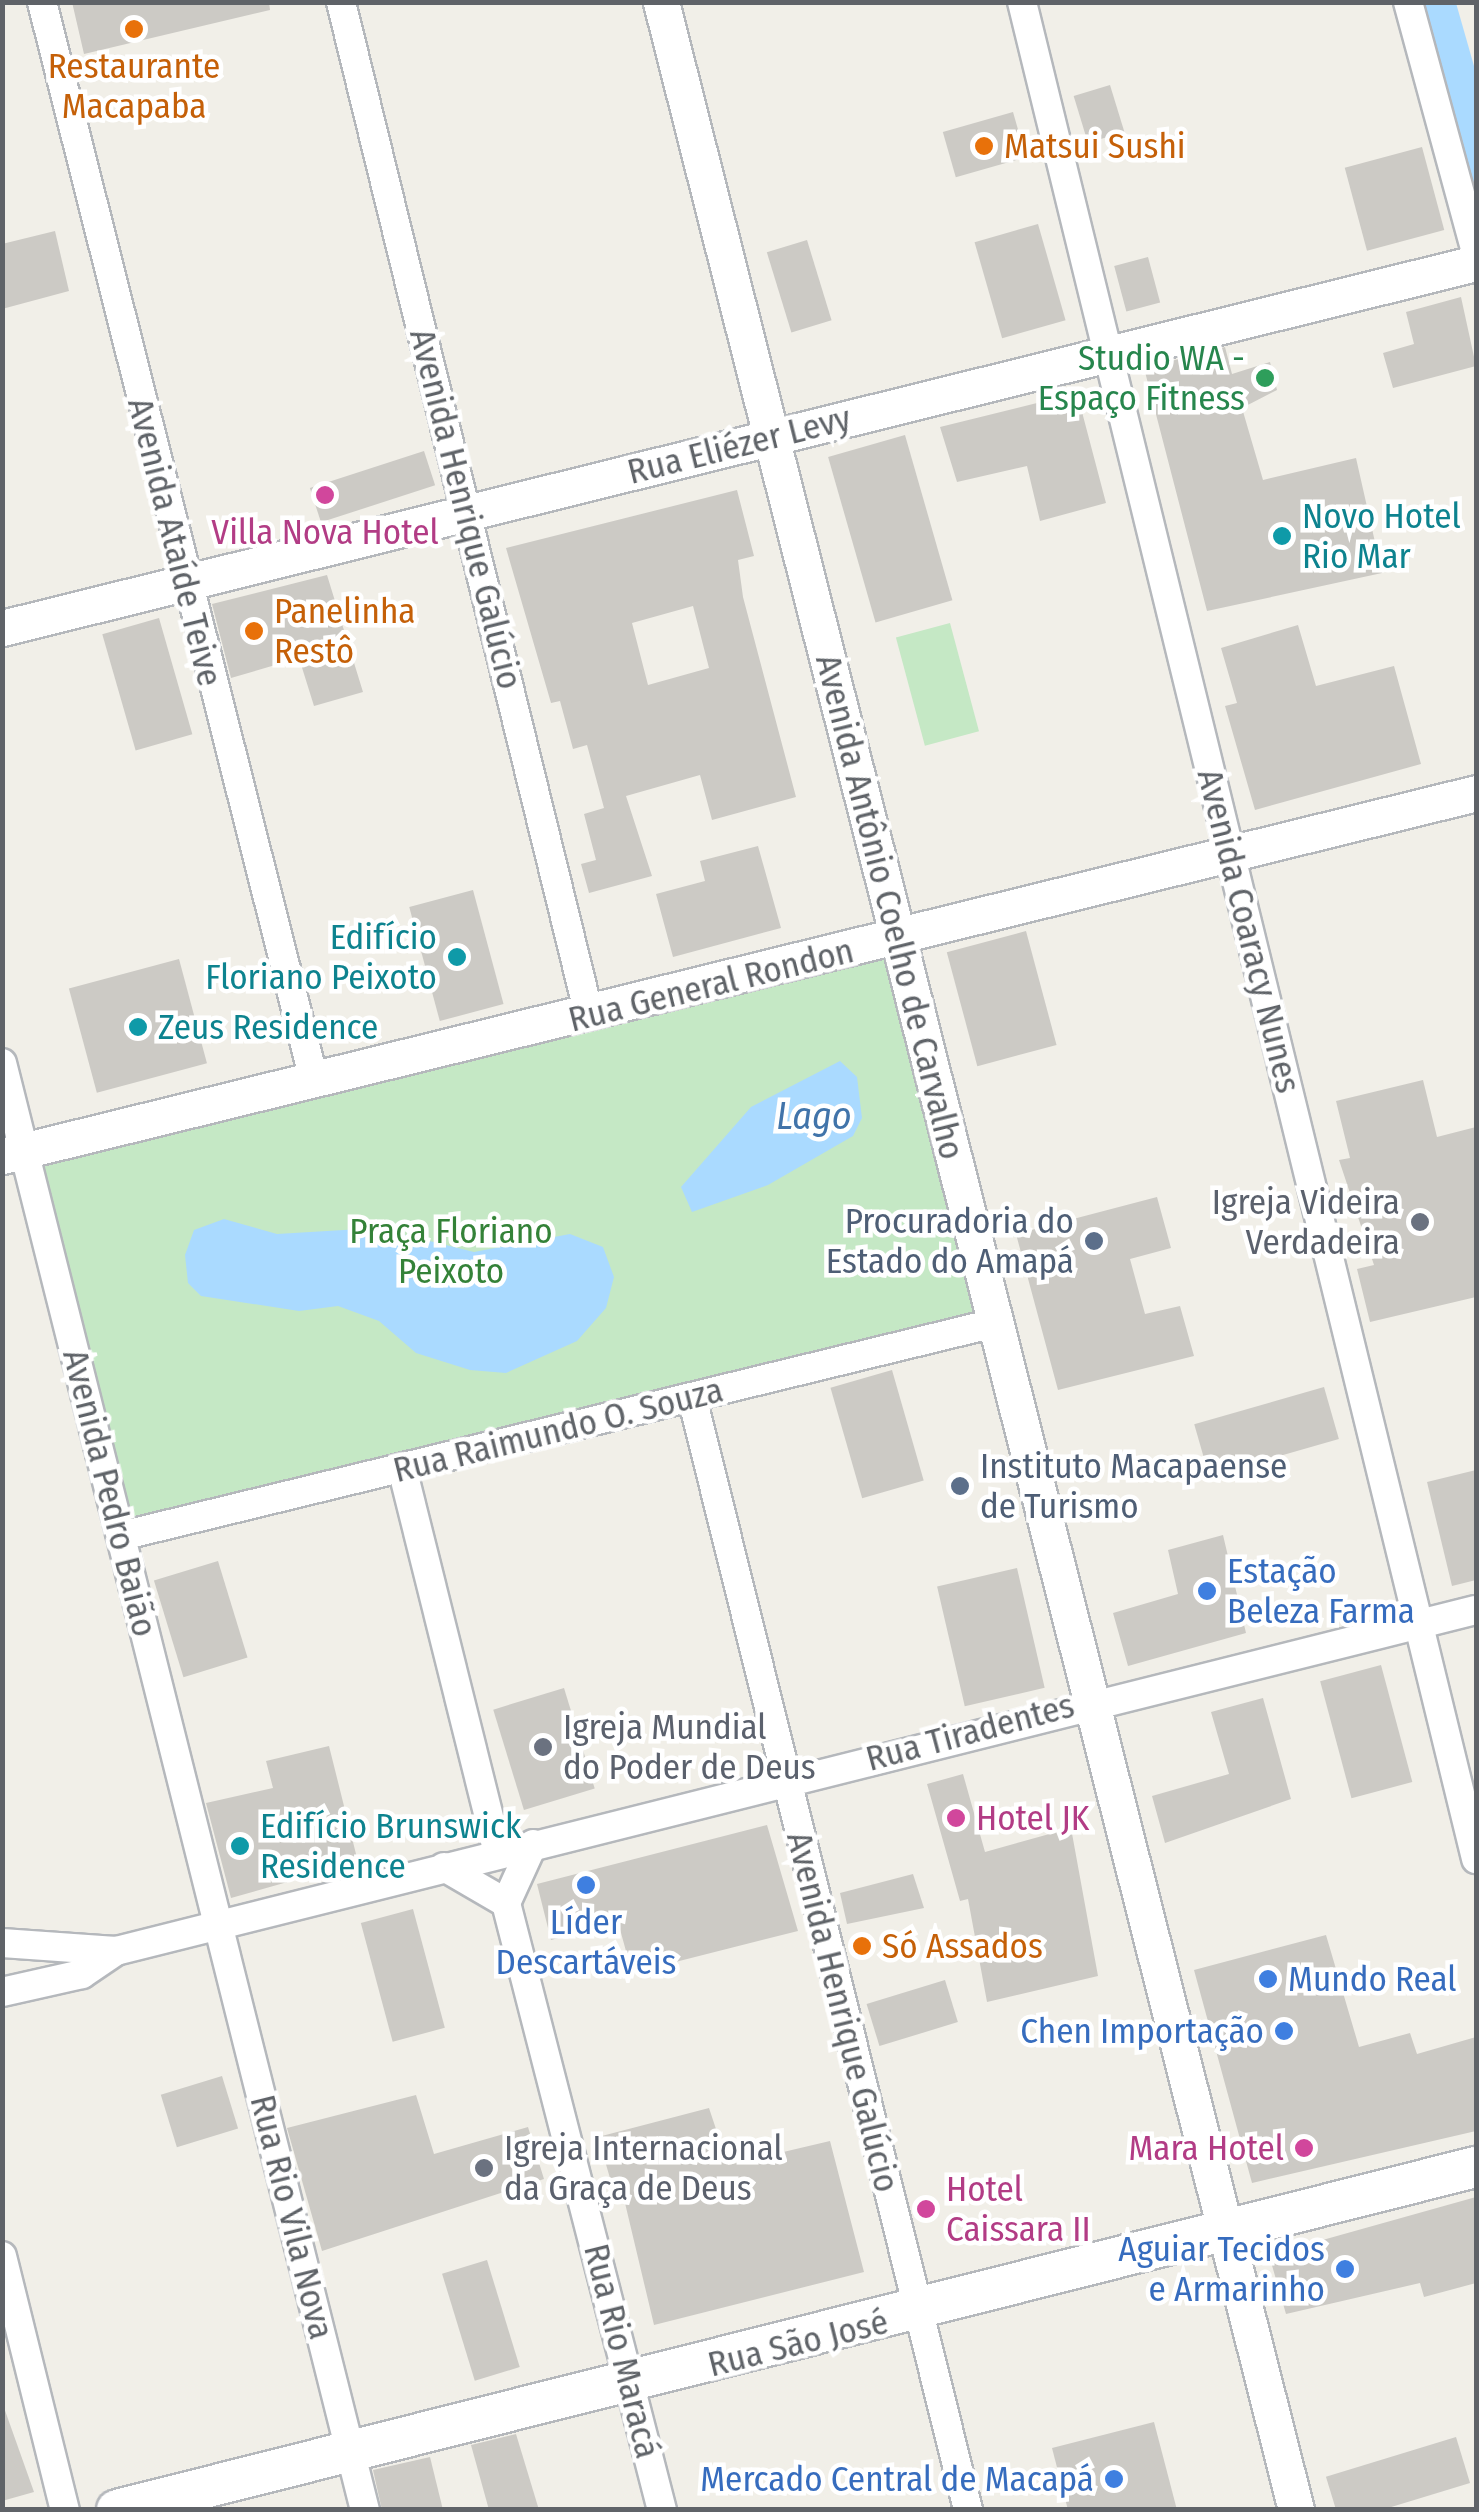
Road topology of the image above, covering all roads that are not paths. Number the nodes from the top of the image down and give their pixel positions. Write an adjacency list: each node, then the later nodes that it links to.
1 (42, 2): 11 (street, Avenida Ataíde Teive)
2 (342, 2): 10 (street, Avenida Henrique Galúcio)
3 (661, 2): 9 (street, Avenida Antônio Coelho de Carvalho)
4 (1022, 2): 8 (street, Avenida Coaracy Nunes)
5 (1408, 2): 6 (street)
6 (1476, 252)
7 (1476, 263): 8 (street, Rua Eliézer Levy)
8 (1108, 354): 9 (street, Rua Eliézer Levy); 14 (street, Avenida Coaracy Nunes)
9 (771, 438): 10 (street, Rua Eliézer Levy); 15 (street, Avenida Antônio Coelho de Carvalho)
10 (468, 513): 11 (street, Rua Eliézer Levy); 16 (street, Avenida Henrique Galúcio)
11 (184, 583): 12 (street, Rua Eliézer Levy); 18 (street, Avenida Ataíde Teive)
12 (2, 628)
13 (1476, 793): 14 (street, Rua General Rondon)
14 (1231, 856): 15 (street, Rua General Rondon); 25 (street, Avenida Coaracy Nunes)
15 (898, 940): 16 (street, Rua General Rondon); 20 (street, Avenida Antônio Coelho de Carvalho)
16 (589, 1015): 18 (street, Rua General Rondon)
17 (2, 1063): 19 (street, Avenida Pedro Baião)
18 (314, 1080): 19 (street, Rua General Rondon)
19 (14, 1154): 23 (street, Avenida Pedro Baião)
20 (995, 1323): 21 (street, Rua Raimundo O. Souza); 26 (street, Avenida Antônio Coelho de Carvalho)
21 (692, 1397): 22 (street, Rua Raimundo O. Souza); 27 (street, Avenida Henrique Galúcio)
22 (402, 1468): 23 (street, Rua Raimundo O. Souza); 29 (street)
23 (121, 1536): 33 (street, Avenida Pedro Baião)
24 (1476, 1610): 25 (street, Rua Tiradentes)
25 (1419, 1624): 26 (street, Rua Tiradentes); 30 (street, Avenida Coaracy Nunes)
26 (1091, 1701): 27 (street, Rua Tiradentes); 38 (street, Avenida Antônio Coelho de Carvalho)
27 (787, 1780): 28 (street, Rua Tiradentes); 40 (street, Avenida Henrique Galúcio)
28 (533, 1844): 29 (street, Rua Tiradentes); 32 (street)
29 (498, 1853): 31 (street, Rua Tiradentes)
30 (1476, 1859)
31 (444, 1867): 32 (street); 33 (street, Rua Tiradentes)
32 (506, 1903): 41 (street, Rua Rio Maracá)
33 (218, 1924): 35 (street, Rua Tiradentes); 42 (street, Rua Rio Vila Nova)
34 (2, 1942): 35 (street, Rua Tiradentes)
35 (116, 1950): 36 (street, Rua Tiradentes)
36 (2, 1992)
37 (1476, 2166): 38 (main road, Rua São José)
38 (1225, 2230): 40 (main road, Rua São José); 48 (street, Avenida Antônio Coelho de Carvalho)
39 (2, 2256): 43 (street)
40 (915, 2313): 41 (main road, Rua São José); 47 (street, Avenida Henrique Galúcio)
41 (631, 2385): 42 (main road, Rua São José); 46 (street, Rua Rio Maracá)
42 (350, 2451): 44 (main road, Rua São José); 45 (street, Rua Rio Vila Nova)
43 (66, 2510)
44 (118, 2510)
45 (365, 2510)
46 (662, 2510)
47 (968, 2510)
48 (1296, 2510)

